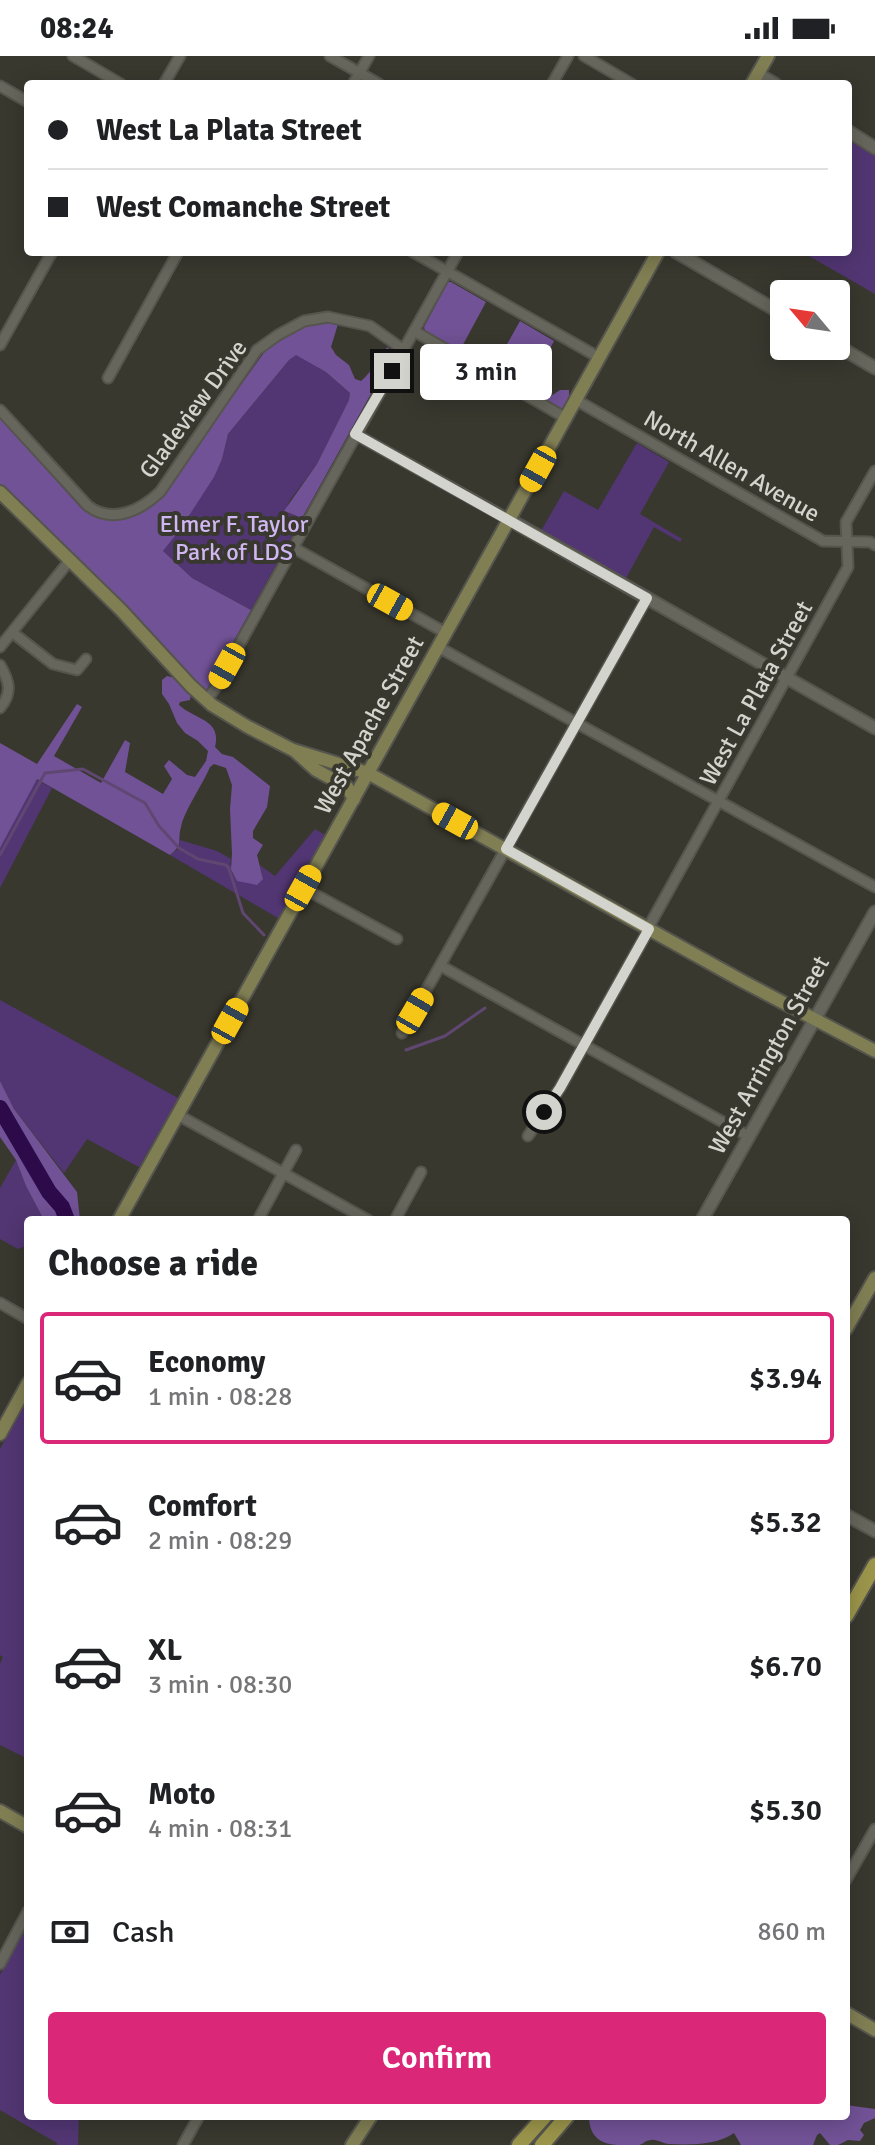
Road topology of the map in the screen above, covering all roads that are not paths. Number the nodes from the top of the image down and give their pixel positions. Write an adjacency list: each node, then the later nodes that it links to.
1 (73, 56): 10 (street)
2 (180, 56): 11 (street)
3 (330, 56): 8 (street)
4 (369, 56): 8 (street)
5 (568, 56): 14 (street)
6 (584, 56): 15 (street)
7 (768, 56): 9 (main road)
8 (359, 73): 12 (street); 13 (street)
9 (755, 79)
10 (114, 80)
11 (166, 80)
12 (355, 80)
13 (372, 80)
14 (554, 80)
15 (625, 80)
16 (2, 91): 17 (street)
17 (24, 100)
18 (852, 134): 19 (street)
19 (875, 148)
20 (50, 256): 29 (street)
21 (176, 256): 34 (street)
22 (420, 256): 26 (street)
23 (456, 256): 26 (street)
24 (656, 256): 32 (main road, West Apache Street)
25 (683, 256): 27 (street)
26 (447, 272): 28 (street); 32 (street)
27 (770, 307)
28 (414, 331): 30 (street); 37 (street)
29 (0, 345)
30 (404, 350): 36 (street, Gladeview Drive); 38 (street)
31 (850, 353): 33 (street)
32 (600, 358): 35 (main road, West Apache Street)
33 (875, 368)
34 (108, 378)
35 (576, 400): 37 (main road, West Apache Street); 42 (street, North Allen Avenue)
36 (0, 410)
37 (566, 418): 41 (main road, West Apache Street)
38 (355, 434): 41 (street); 44 (street)
39 (875, 471): 42 (street, West La Plata Street)
40 (1, 496): 45 (main road)
41 (510, 520): 46 (street); 48 (main road, West Apache Street)
42 (847, 541): 43 (street, North Allen Avenue); 53 (street, West La Plata Street)
43 (875, 545)
44 (292, 547): 48 (street); 54 (street)
45 (70, 560): 47 (street); 54 (main road)
46 (647, 598): 53 (street); 56 (street)
47 (13, 633): 49 (street); 51 (street)
48 (446, 633): 50 (main road, West Apache Street)
49 (0, 647)
50 (438, 647): 56 (street); 59 (main road, West Apache Street)
51 (86, 659)
52 (0, 665): 55 (street)
53 (787, 678): 57 (street); 61 (street, West La Plata Street)
54 (206, 700): 58 (main road)
55 (0, 708)
56 (576, 724): 61 (street); 62 (street)
57 (875, 728)
58 (293, 750): 59 (main road); 60 (main road)
59 (368, 773): 60 (main road, West Apache Street); 62 (main road)
60 (354, 799): 64 (main road, West Apache Street)
61 (718, 801): 63 (street); 66 (street, West La Plata Street)
62 (506, 849): 66 (main road); 68 (street)
63 (875, 887)
64 (303, 888): 67 (street); 73 (main road, West Apache Street)
65 (875, 912): 69 (street, West Arrington Street)
66 (648, 928): 69 (main road); 71 (street, West La Plata Street)
67 (397, 939)
68 (441, 966): 70 (street); 71 (street)
69 (815, 1020): 72 (main road); 75 (street, West Arrington Street)
70 (402, 1033)
71 (585, 1045): 74 (street, West La Plata Street); 75 (street)
72 (875, 1051)
73 (178, 1115): 78 (street); 79 (main road, West Apache Street)
74 (528, 1136)
75 (748, 1136): 83 (street, West Arrington Street)
76 (296, 1150): 78 (street)
77 (421, 1172): 82 (street)
78 (283, 1173): 80 (street); 81 (street)
79 (121, 1216)
80 (260, 1216)
81 (361, 1216)
82 (397, 1216)
83 (704, 1216)
84 (875, 1278): 87 (main road)
85 (0, 1303): 86 (street)
86 (24, 1317)
87 (850, 1322)
88 (24, 1390): 89 (main road)
89 (0, 1434)
90 (850, 1517): 91 (street)
91 (875, 1531)
92 (875, 1565): 93 (main road)
93 (850, 1609)
94 (0, 1811): 95 (main road)
95 (24, 1825)
96 (875, 1829): 97 (street)
97 (850, 1873)
98 (24, 1919): 99 (street)
99 (0, 1964)
100 (850, 2015): 101 (main road)
101 (875, 2030)
102 (197, 2120): 106 (street)
103 (368, 2120): 107 (main road)
104 (541, 2120): 108 (main road)
105 (564, 2120): 109 (main road)
106 (183, 2145)
107 (352, 2145)
108 (519, 2145)
109 (542, 2145)

